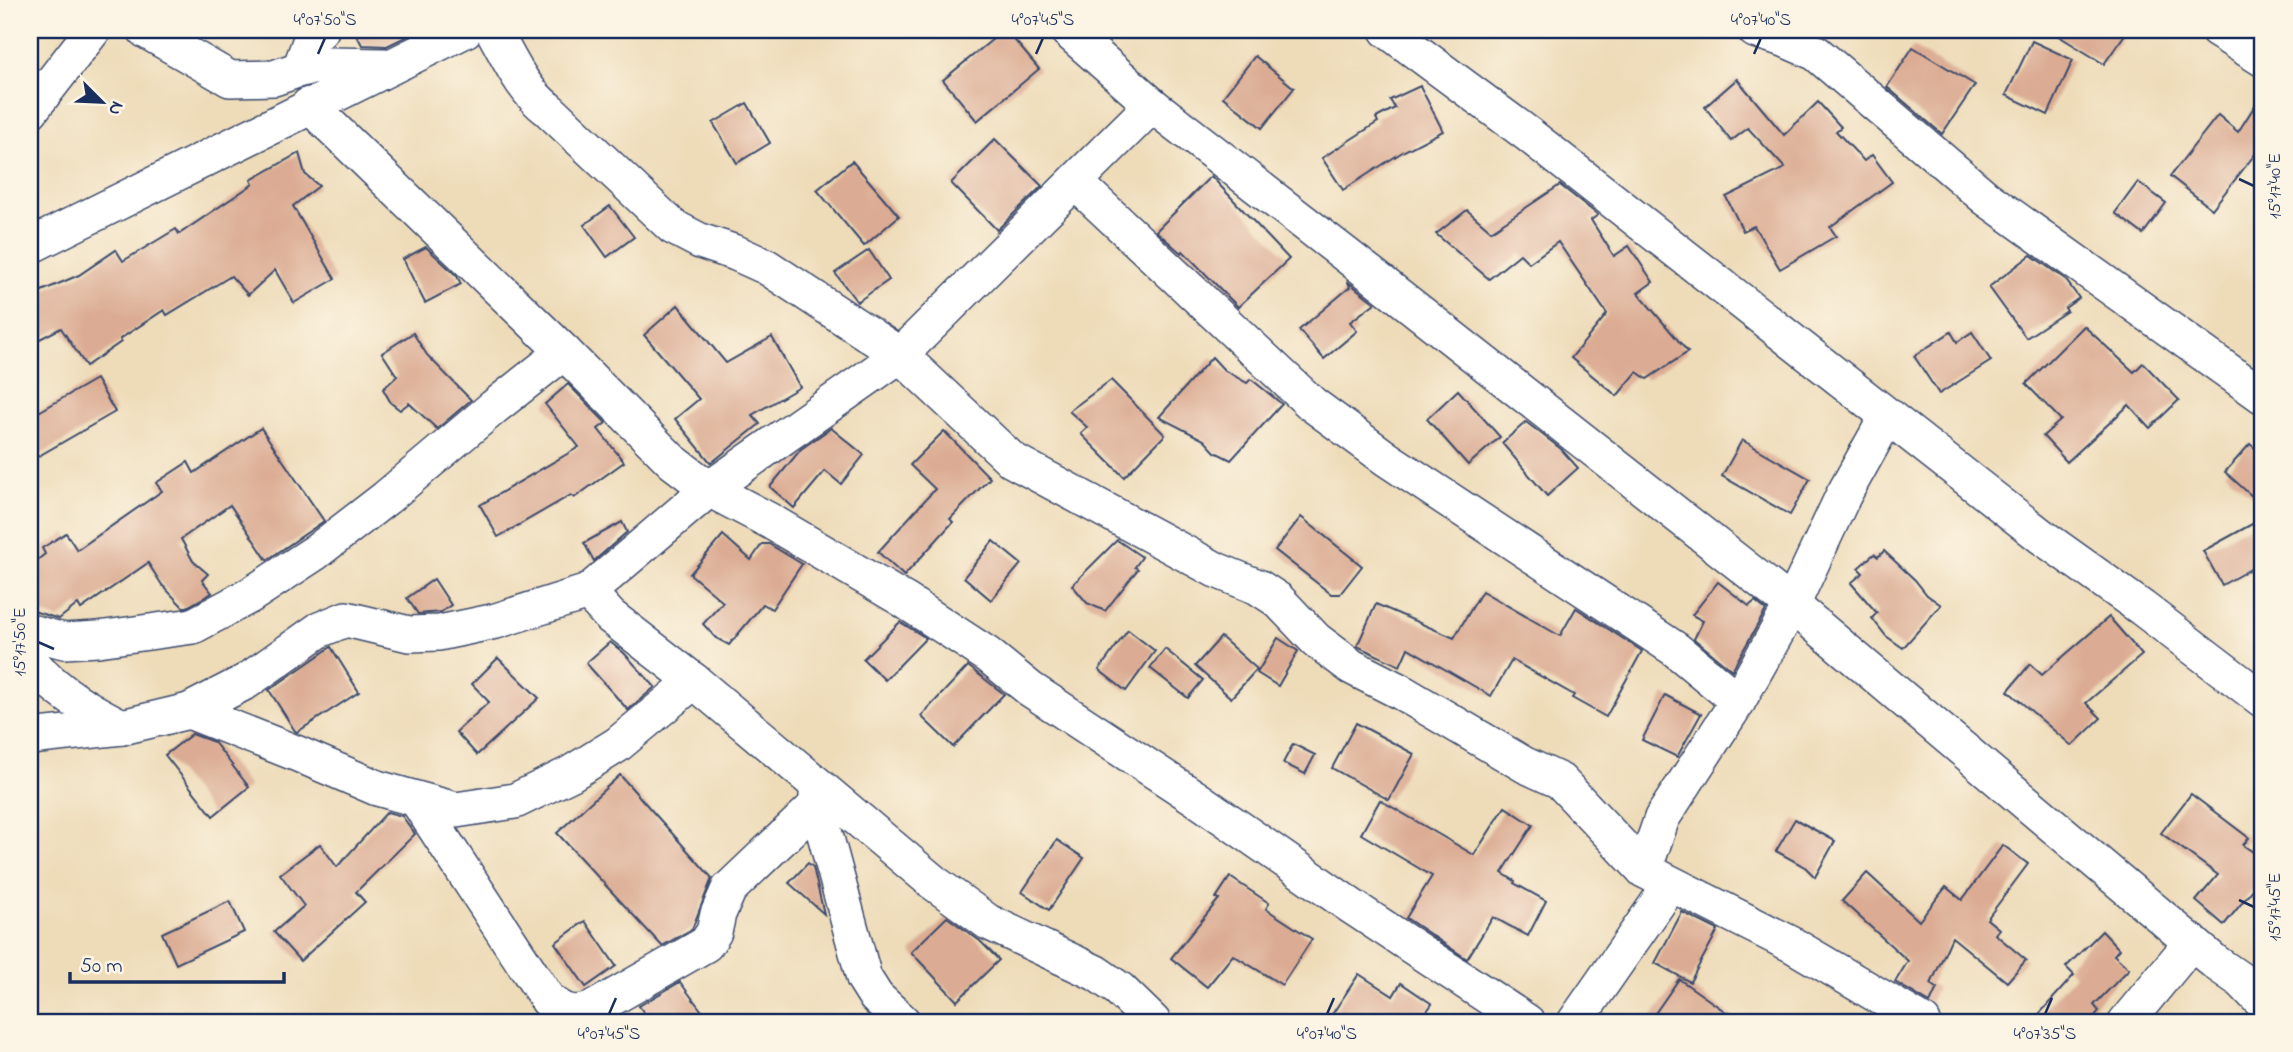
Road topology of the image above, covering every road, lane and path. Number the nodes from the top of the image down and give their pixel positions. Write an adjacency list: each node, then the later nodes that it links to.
1 (93, 30): 15 (street)
2 (145, 30): 12 (street)
3 (321, 30): 12 (street)
4 (465, 30): 11 (street)
5 (493, 30): 19 (street)
6 (1067, 30): 14 (street)
7 (1387, 30): 21 (street)
8 (1755, 30): 20 (street)
9 (2217, 30): 10 (street)
10 (2263, 60)
11 (392, 66): 12 (street); 13 (street)
12 (300, 69)
13 (309, 105): 17 (street); 18 (street)
14 (1152, 106): 16 (street); 24 (street)
15 (30, 111)
16 (1075, 183): 19 (street); 29 (street)
17 (30, 246)
18 (564, 352): 22 (street); 25 (street)
19 (900, 355): 22 (street); 35 (street)
20 (2263, 396)
21 (1887, 416): 24 (street); 28 (street)
22 (709, 489): 23 (street); 40 (street)
23 (588, 592): 27 (street); 30 (street)
24 (1792, 605): 29 (street); 36 (street)
25 (30, 632)
26 (30, 661): 31 (street)
27 (694, 681): 33 (street); 34 (street)
28 (2263, 700)
29 (1738, 701): 35 (street)
30 (188, 711): 31 (street); 34 (street)
31 (122, 727): 32 (street)
32 (30, 737)
33 (817, 794): 34 (street); 38 (street); 39 (street)
34 (417, 800)
35 (1658, 877): 41 (street); 42 (street)
36 (2192, 942): 37 (street); 43 (street)
37 (2263, 1003)
38 (903, 1022)
39 (1153, 1022)
40 (1527, 1022)
41 (1575, 1022)
42 (1923, 1022)
43 (2126, 1022)

